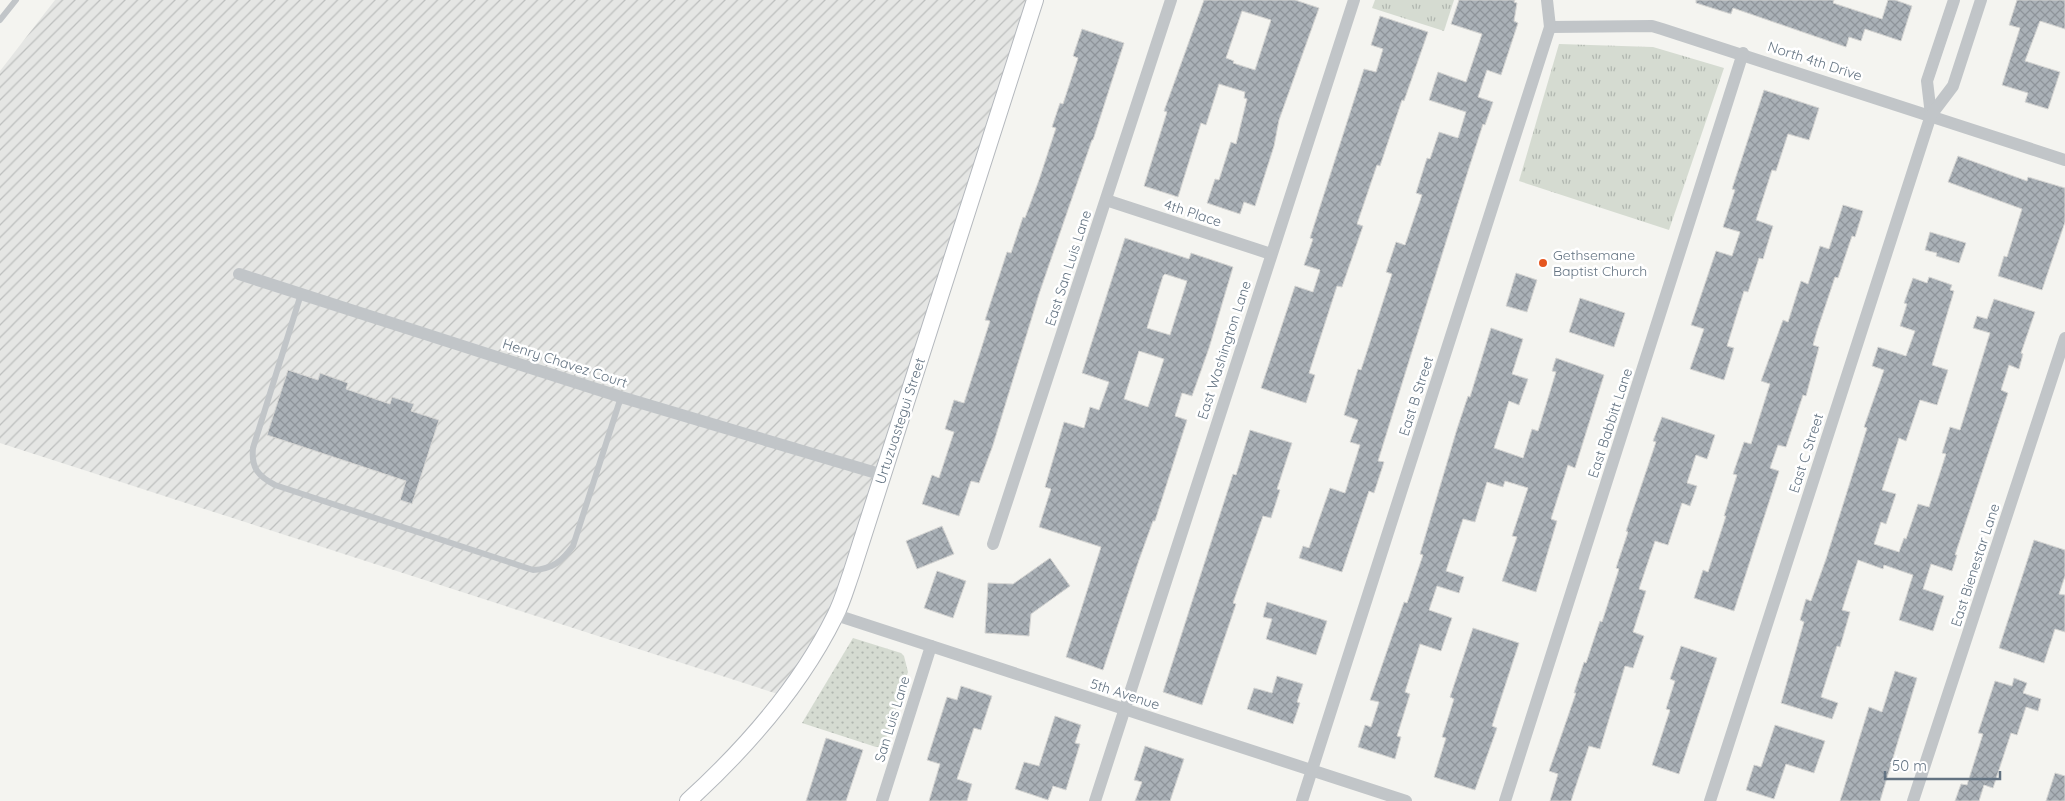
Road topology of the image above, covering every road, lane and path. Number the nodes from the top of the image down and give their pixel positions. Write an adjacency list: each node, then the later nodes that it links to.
1 (16, 0): 8 (lane)
2 (1035, 0): 19 (main road, Urtuzuastegui Street)
3 (1171, 0): 13 (street, East San Luis Lane)
4 (1354, 0): 14 (street, East Washington Lane)
5 (1547, 0): 9 (street, East B Street)
6 (1954, 0): 11 (street, East C Street)
7 (1981, 0): 11 (street, East C Street)
8 (0, 20)
9 (1550, 27): 10 (street, North 4th Drive); 24 (street, East B Street)
10 (1743, 54): 11 (street, North 4th Drive); 30 (street, East Babbitt Lane)
11 (1931, 115): 12 (street, North 4th Drive); 31 (street, East C Street)
12 (2065, 160)
13 (1106, 200): 14 (street, 4th Place); 20 (street, East San Luis Lane)
14 (1271, 254): 23 (street, East Washington Lane)
15 (239, 274): 16 (street, Henry Chavez Court)
16 (301, 294): 18 (street, Henry Chavez Court); 18 (lane)
17 (2065, 338): 32 (street, East Bienestar Lane)
18 (621, 397): 19 (street, Henry Chavez Court)
19 (883, 475): 21 (main road, Urtuzuastegui Street)
20 (993, 544)
21 (836, 615): 22 (street, 5th Avenue); 25 (main road, Urtuzuastegui Street)
22 (931, 646): 23 (street, 5th Avenue); 26 (street, San Luis Lane)
23 (1124, 709): 24 (street, 5th Avenue); 27 (street, East Washington Lane)
24 (1312, 770): 28 (street, East B Street); 29 (street, 5th Avenue)
25 (688, 801)
26 (882, 801)
27 (1095, 801)
28 (1302, 801)
29 (1406, 801)
30 (1505, 801)
31 (1710, 801)
32 (1913, 801)

